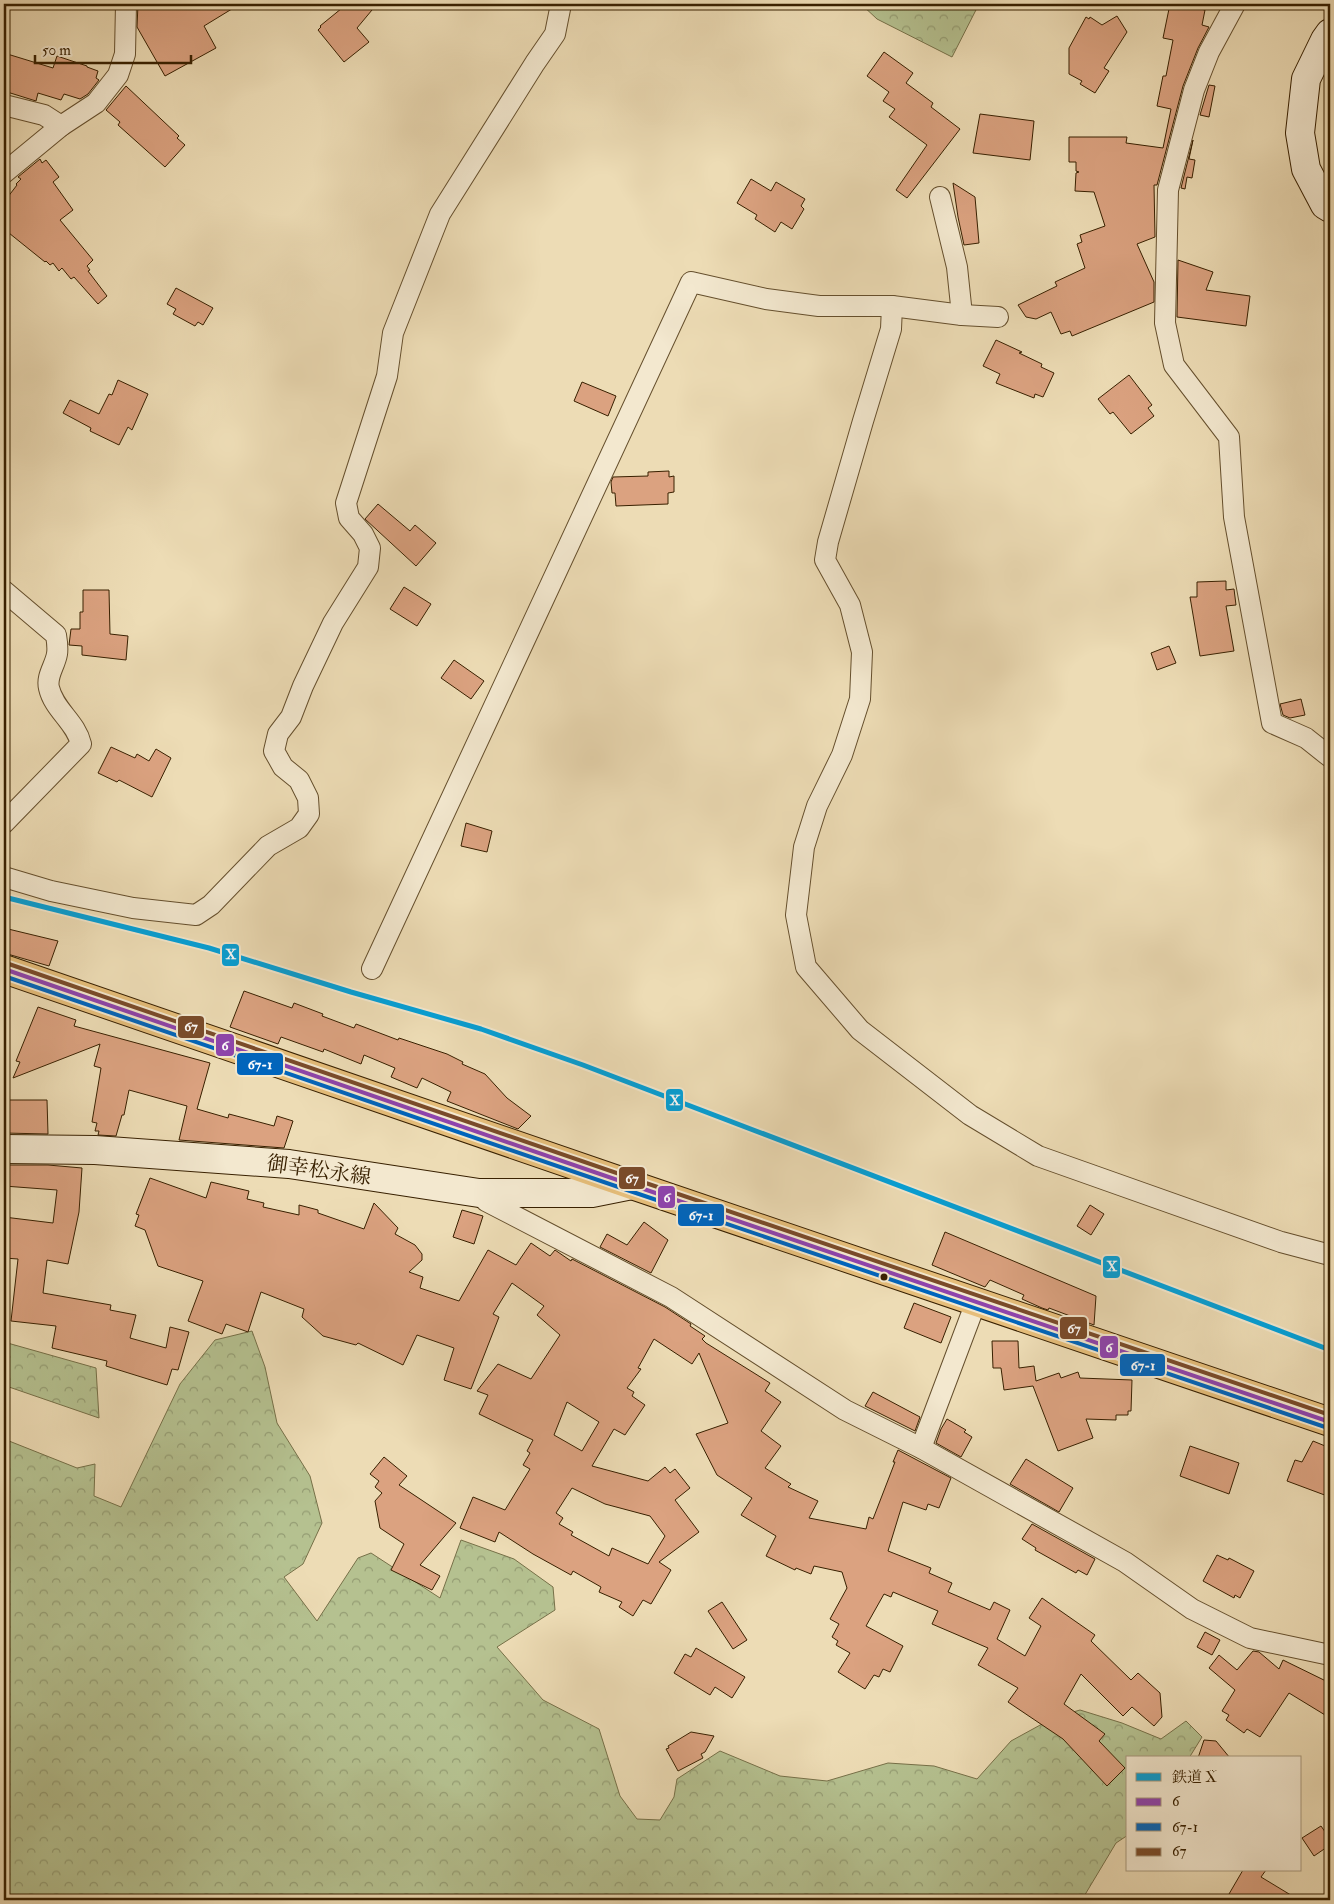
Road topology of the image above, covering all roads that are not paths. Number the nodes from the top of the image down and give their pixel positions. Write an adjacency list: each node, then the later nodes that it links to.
1 (126, 4): 6 (street)
2 (561, 4): 16 (street)
3 (1235, 4): 14 (street)
4 (1330, 33): 9 (main road)
5 (4, 105): 6 (street)
6 (61, 126): 7 (street)
7 (4, 173)
8 (940, 197): 11 (street)
9 (1330, 208)
10 (892, 306): 11 (street); 18 (street); 22 (street)
11 (962, 315): 12 (street)
12 (998, 317)
13 (4, 591): 15 (street)
14 (1330, 757)
15 (4, 823)
16 (4, 877)
17 (4, 969): 20 (main road)
18 (372, 970)
19 (4, 1149): 21 (main road, 御幸松永線)
20 (632, 1185): 21 (main road, 御幸松永線); 23 (main road)
21 (479, 1193): 25 (street)
22 (1330, 1255)
23 (976, 1302): 24 (main road); 25 (street)
24 (1330, 1422)
25 (921, 1448): 26 (street)
26 (1330, 1655)

